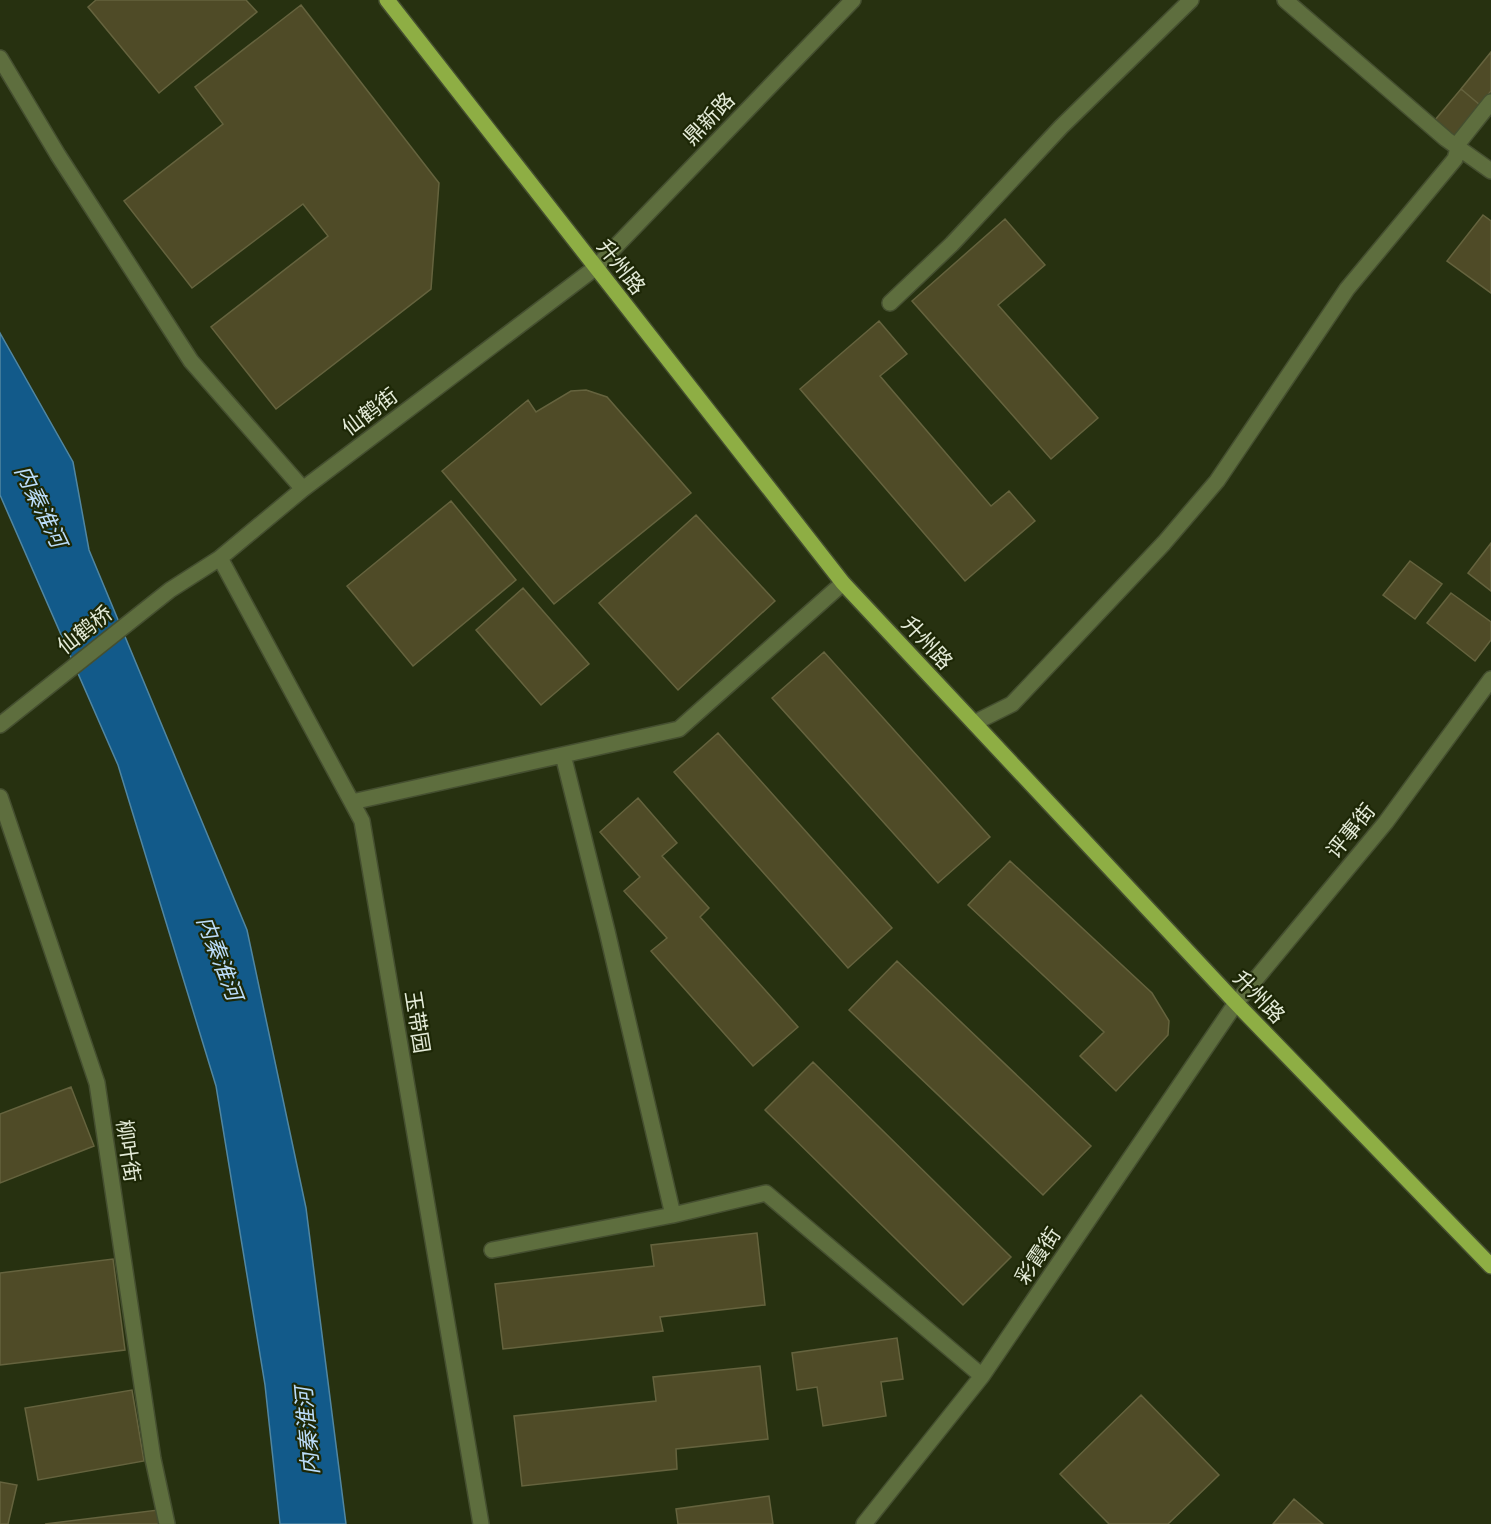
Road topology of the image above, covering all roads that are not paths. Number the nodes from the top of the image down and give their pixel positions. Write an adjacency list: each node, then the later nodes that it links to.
1 (387, 0): 9 (main road, 升州路)
2 (853, 0): 9 (street, 鼎新路)
3 (1191, 0): 10 (street)
4 (1285, 0): 7 (street)
5 (0, 58): 11 (street)
6 (1491, 102): 7 (street)
7 (1458, 147): 8 (street); 16 (street)
8 (1491, 171)
9 (595, 268): 11 (street, 仙鹤街); 13 (main road, 升州路)
10 (890, 303)
11 (303, 489): 12 (street, 仙鹤街)
12 (220, 558): 14 (street, 仙鹤街); 20 (street, 玉带园)
13 (843, 583): 16 (main road, 升州路); 18 (street)
14 (170, 590): 17 (street, 仙鹤桥)
15 (1491, 679): 21 (street, 评事街)
16 (974, 723): 21 (main road, 升州路)
17 (0, 725)
18 (563, 755): 20 (street); 22 (street)
19 (0, 797): 26 (street, 柳叶街)
20 (352, 802): 27 (street, 玉带园)
21 (1236, 1003): 24 (main road, 升州路); 25 (street, 彩霞街)
22 (673, 1215): 23 (street); 25 (street)
23 (492, 1250)
24 (1491, 1266)
25 (982, 1376): 28 (street, 彩霞街)
26 (167, 1524)
27 (481, 1524)
28 (864, 1524)

